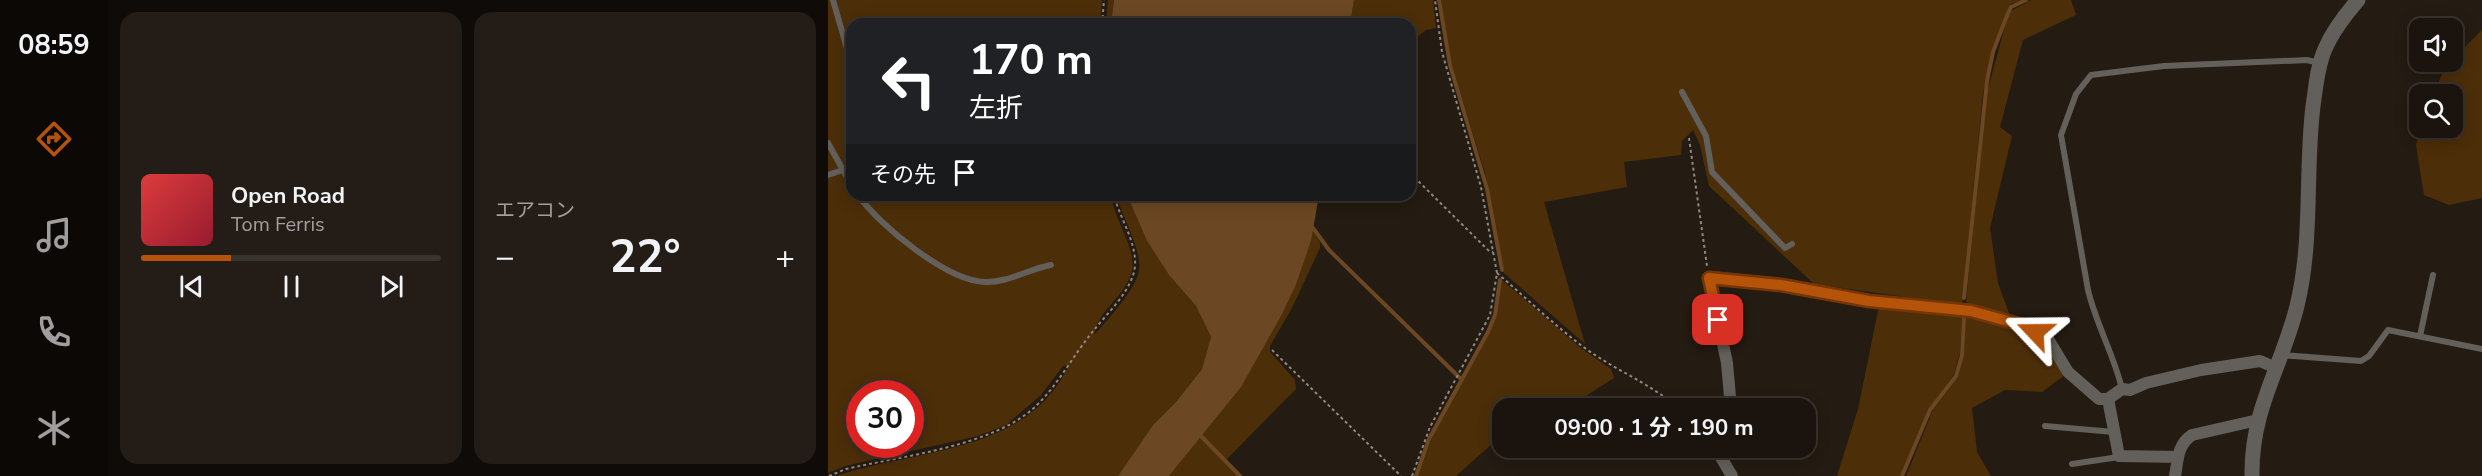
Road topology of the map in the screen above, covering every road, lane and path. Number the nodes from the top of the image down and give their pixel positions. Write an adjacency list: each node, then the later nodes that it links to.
1 (833, 0): 6 (lane)
2 (1104, 0): 5 (path)
3 (1435, 0): 19 (path)
4 (2358, 0): 7 (street)
5 (1102, 18)
6 (846, 45)
7 (2320, 63): 27 (street); 28 (lane)
8 (1682, 92): 18 (lane)
9 (1689, 138): 23 (path)
10 (828, 143): 12 (lane)
11 (846, 168): 12 (lane)
12 (843, 169): 13 (lane); 14 (lane)
13 (828, 175)
14 (846, 175)
15 (1416, 179): 19 (path)
16 (863, 201): 20 (lane)
17 (1115, 201): 39 (path)
18 (1792, 244)
19 (1493, 252): 21 (path)
20 (1051, 265)
21 (1497, 273): 29 (path); 41 (path)
22 (2433, 275): 24 (lane)
23 (1709, 278): 30 (street); 31 (street)
24 (2420, 336): 25 (lane); 27 (lane)
25 (2482, 349)
26 (1272, 350): 40 (path)
27 (2277, 361): 28 (street); 32 (street)
28 (2122, 389): 31 (street)
29 (1666, 398)
30 (1730, 398)
31 (2108, 399): 34 (street)
32 (2258, 420): 36 (street); 44 (street)
33 (2045, 426): 34 (lane)
34 (2114, 432): 35 (street)
35 (2119, 456): 36 (street); 38 (lane)
36 (2178, 457): 43 (street)
37 (1721, 458): 42 (street)
38 (2072, 464)
39 (829, 476)
40 (1401, 476)
41 (1412, 476)
42 (1732, 476)
43 (2175, 476)
44 (2252, 476)

